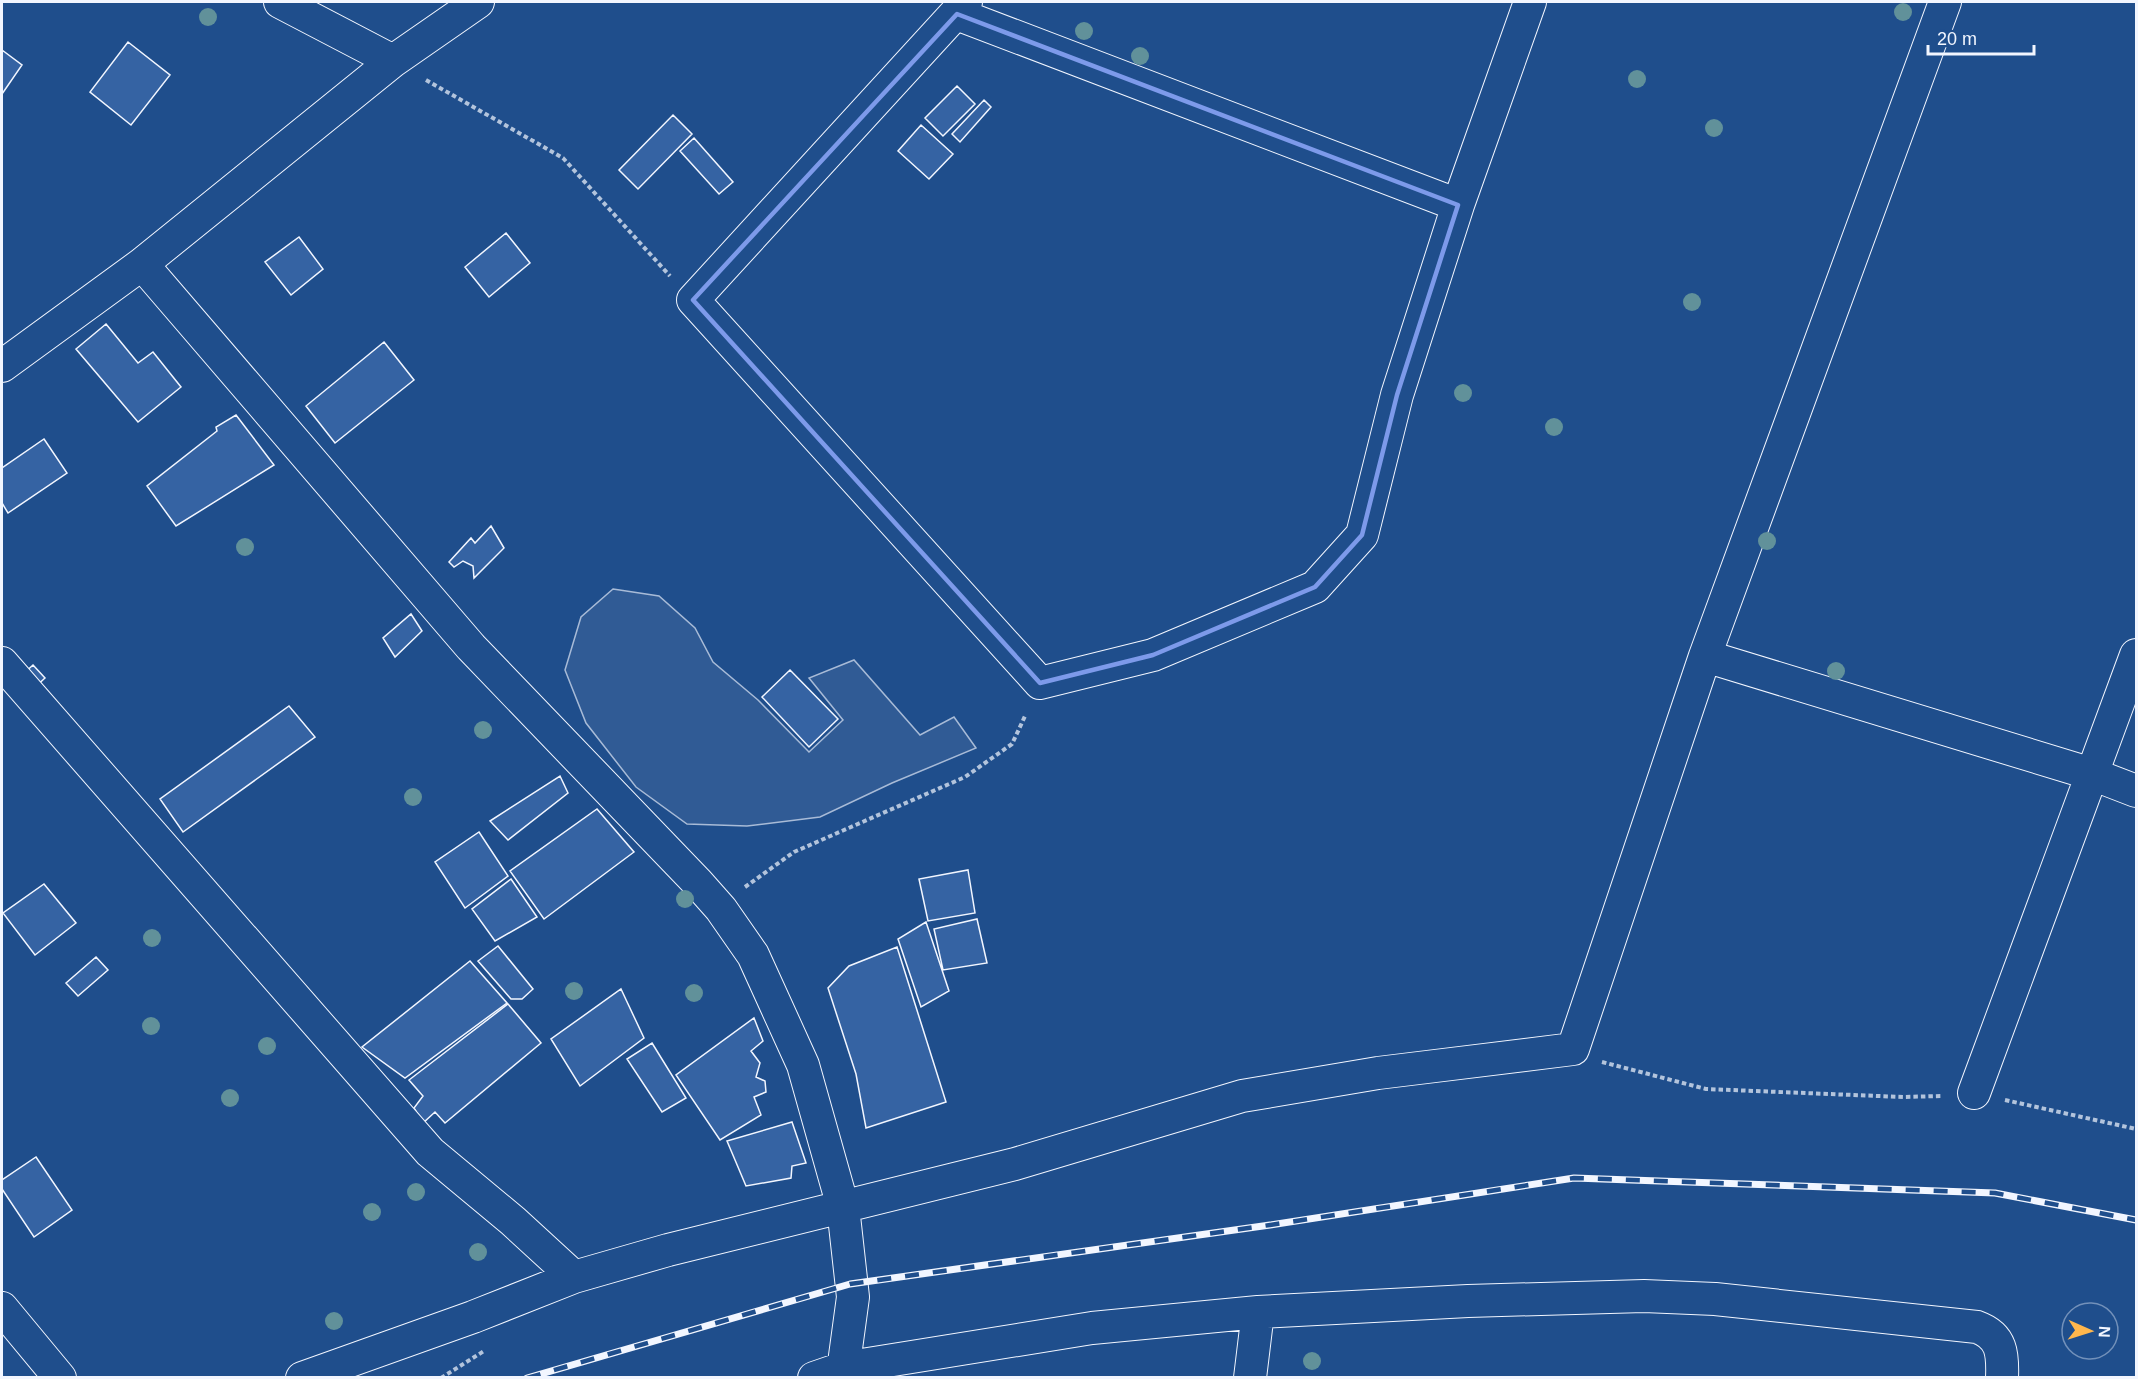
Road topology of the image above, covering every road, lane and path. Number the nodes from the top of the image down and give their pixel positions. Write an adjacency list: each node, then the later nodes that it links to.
1 (280, 2): 6 (street)
2 (478, 2): 6 (street)
3 (1530, 2): 7 (street)
4 (1945, 2): 12 (street)
5 (961, 8): 7 (street); 9 (street)
6 (393, 61): 8 (street); 9 (path)
7 (1458, 205): 14 (street)
8 (142, 264): 10 (street); 17 (street)
9 (693, 300): 14 (street)
10 (2, 366)
11 (2136, 655): 15 (street)
12 (1705, 656): 15 (street); 18 (street)
13 (2, 663): 22 (street)
14 (1040, 683): 17 (path)
15 (2092, 774): 16 (street); 19 (street)
16 (2136, 791)
17 (721, 909): 21 (street)
18 (1574, 1049): 19 (path); 21 (street)
19 (1974, 1093): 20 (path)
20 (2136, 1129)
21 (843, 1207): 22 (street); 25 (street)
22 (574, 1277): 27 (street)
23 (2, 1308): 26 (street)
24 (1258, 1312): 25 (street); 28 (street); 29 (street)
25 (833, 1374)
26 (60, 1377)
27 (302, 1377)
28 (1250, 1377)
29 (2002, 1377)

